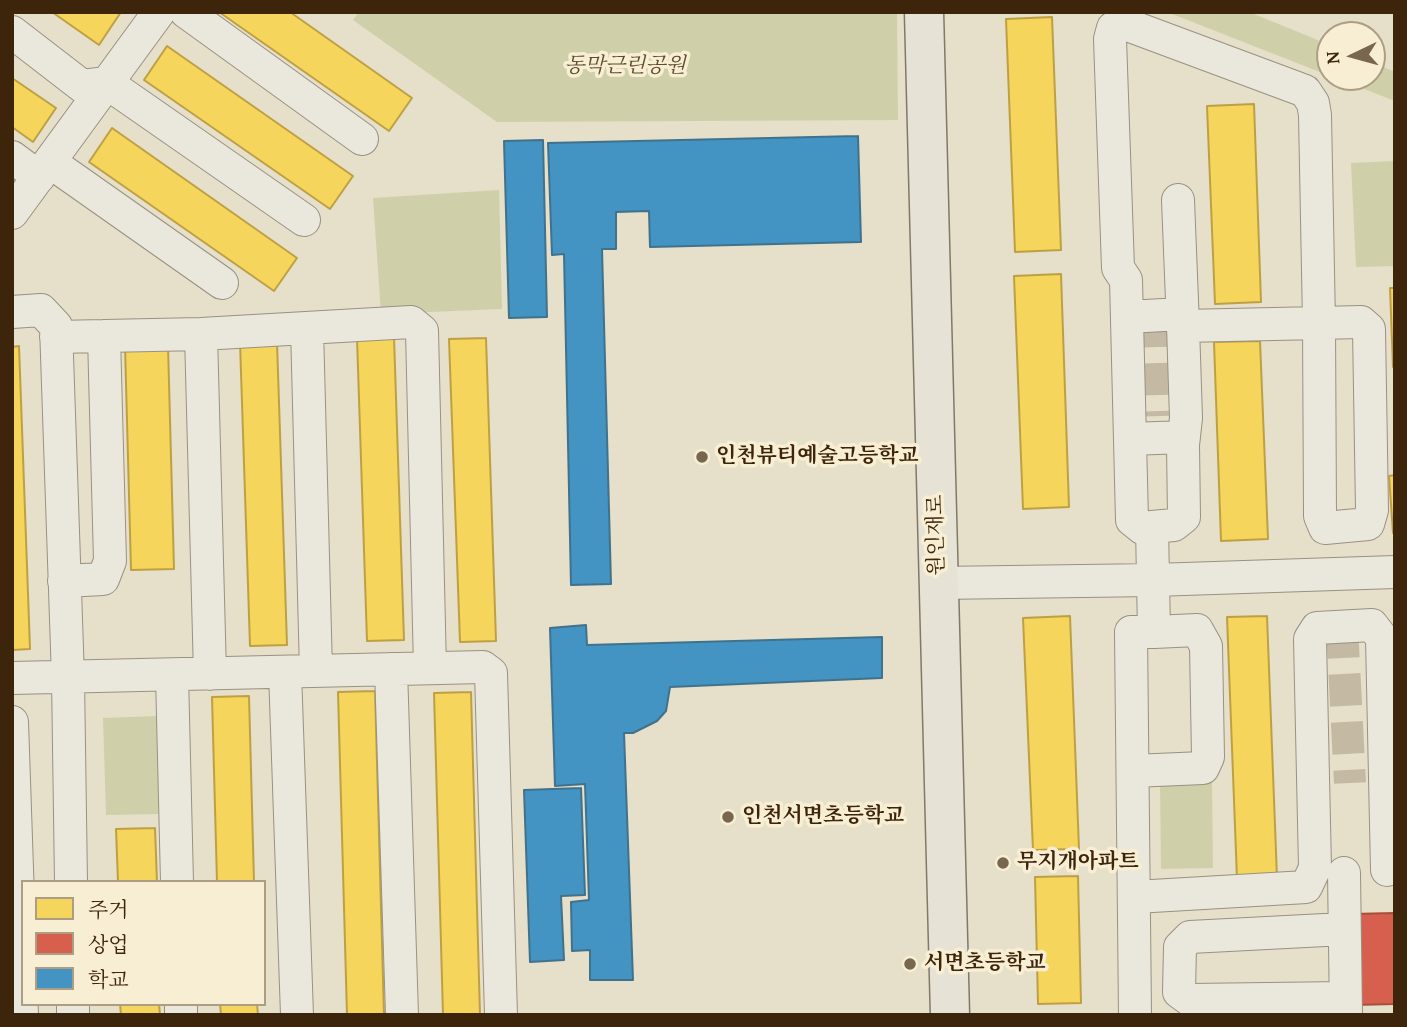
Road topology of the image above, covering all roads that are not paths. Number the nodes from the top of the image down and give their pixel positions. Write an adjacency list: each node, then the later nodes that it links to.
1 (159, 12): 5 (lane)
2 (186, 12): 6 (lane)
3 (924, 12): 30 (main road, 원인재로)
4 (12, 32): 5 (lane)
5 (107, 83): 8 (lane); 11 (lane)
6 (362, 139)
7 (12, 157): 8 (lane)
8 (44, 169): 10 (lane); 12 (lane)
9 (1178, 200): 16 (lane)
10 (12, 213)
11 (304, 220)
12 (222, 283)
13 (12, 290): 14 (lane)
14 (26, 311): 21 (lane)
15 (1127, 317): 16 (lane); 17 (lane); 23 (lane)
16 (1182, 320): 17 (lane); 22 (lane)
17 (1320, 323): 24 (lane); 24 (lane)
18 (307, 328): 19 (lane); 33 (lane); 35 (lane)
19 (201, 334): 20 (lane); 37 (lane)
20 (104, 336): 21 (lane); 29 (lane)
21 (56, 337): 29 (lane)
22 (1184, 437): 23 (lane); 25 (lane)
23 (1130, 439): 25 (lane)
24 (1360, 525): 27 (lane)
25 (1152, 527): 28 (lane)
26 (1395, 572): 27 (lane)
27 (1354, 573): 28 (lane); 31 (lane)
28 (1154, 580): 30 (lane); 32 (lane)
29 (64, 581): 40 (lane)
30 (938, 583): 55 (main road, 원인재로)
31 (1348, 626): 43 (lane); 45 (lane)
32 (1154, 632): 42 (lane); 42 (lane)
33 (430, 668): 34 (lane); 54 (lane)
34 (391, 670): 35 (lane); 53 (lane)
35 (316, 671): 36 (lane)
36 (285, 672): 37 (lane); 52 (lane)
37 (210, 674): 38 (lane)
38 (172, 675): 40 (lane); 47 (lane)
39 (12, 678): 40 (lane)
40 (68, 678): 46 (lane)
41 (12, 722): 50 (lane)
42 (1133, 771): 48 (lane)
43 (1391, 869): 44 (lane)
44 (1344, 873): 45 (lane); 49 (lane)
45 (1311, 876): 48 (lane)
46 (71, 880)
47 (177, 880)
48 (1135, 897): 56 (lane)
49 (1345, 929): 51 (lane); 51 (lane)
50 (21, 962)
51 (1345, 1006)
52 (297, 1015)
53 (402, 1015)
54 (502, 1015)
55 (950, 1015)
56 (1135, 1015)

